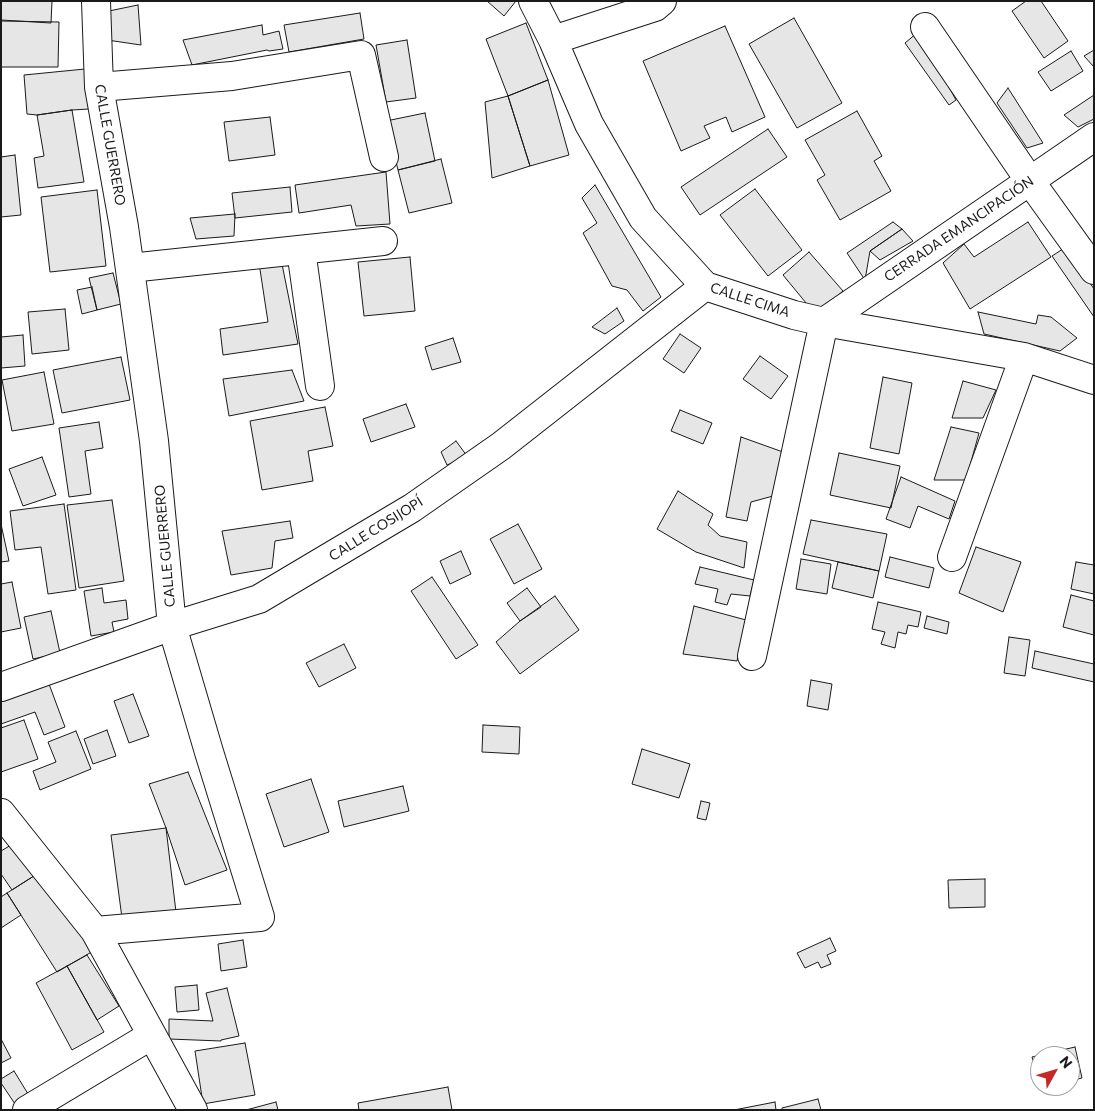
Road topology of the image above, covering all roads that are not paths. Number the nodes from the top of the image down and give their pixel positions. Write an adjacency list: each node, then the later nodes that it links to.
1 (96, 1): 6 (street, CALLE GUERRERO)
2 (533, 1): 5 (street, CALLE CIMA)
3 (662, 1): 5 (street)
4 (925, 27): 9 (street)
5 (553, 40): 14 (street, CALLE CIMA)
6 (99, 87): 8 (street); 12 (street, CALLE GUERRERO)
7 (1094, 137): 9 (street, CERRADA EMANCIPACIÓN)
8 (384, 157)
9 (1030, 181): 13 (street); 15 (street, CERRADA EMANCIPACIÓN)
10 (383, 241): 11 (street)
11 (301, 250): 12 (street); 18 (street)
12 (130, 268): 20 (street, CALLE GUERRERO)
13 (1094, 270)
14 (705, 286): 15 (street, CALLE CIMA); 20 (street, CALLE COSIJOPÍ)
15 (824, 322): 16 (street, CALLE CIMA); 21 (street)
16 (1024, 357): 17 (street, CALLE CIMA); 19 (street)
17 (1094, 380)
18 (320, 386)
19 (952, 557)
20 (172, 626): 22 (street, CALLE COSIJOPÍ); 24 (street, CALLE GUERRERO)
21 (752, 656)
22 (1, 687)
23 (1, 813): 24 (street)
24 (95, 931): 25 (street)
25 (152, 1035): 26 (street); 27 (street)
26 (27, 1110)
27 (193, 1110)

